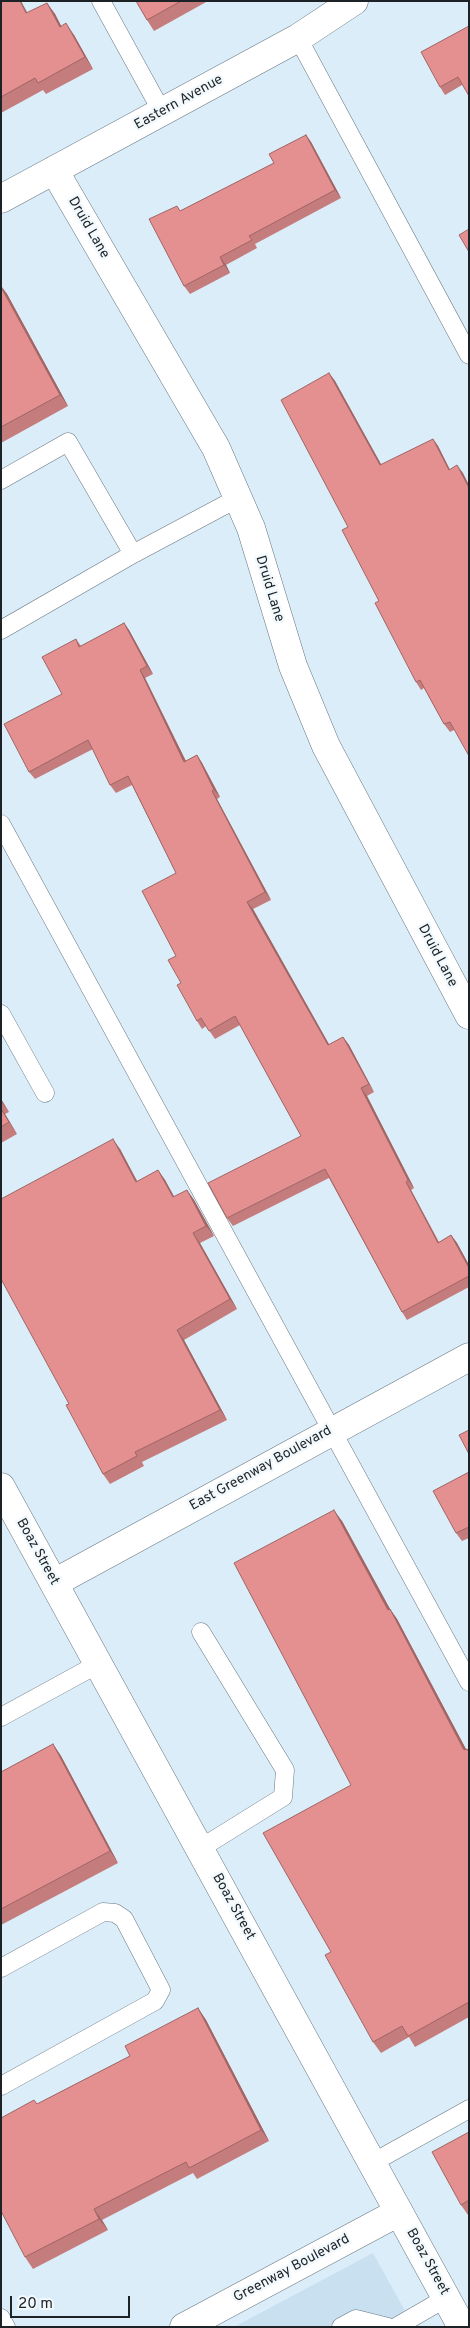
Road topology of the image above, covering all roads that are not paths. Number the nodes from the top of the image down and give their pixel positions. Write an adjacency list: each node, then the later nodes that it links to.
1 (101, 1): 4 (lane)
2 (354, 1): 3 (street, Eastern Avenue)
3 (298, 38): 4 (street, Eastern Avenue); 7 (lane)
4 (162, 112): 5 (street, Eastern Avenue)
5 (54, 170): 6 (street, Eastern Avenue); 9 (street, Druid Lane)
6 (1, 200)
7 (469, 355)
8 (1, 480): 10 (lane)
9 (238, 498): 10 (lane); 14 (street, Druid Lane)
10 (133, 554): 11 (lane)
11 (1, 630)
12 (1, 824): 17 (lane)
13 (1, 1014): 15 (lane)
14 (469, 1016)
15 (45, 1093)
16 (469, 1357): 17 (street, East Greenway Boulevard)
17 (331, 1430): 19 (street, East Greenway Boulevard); 22 (lane)
18 (1, 1488): 19 (street, Boaz Street)
19 (54, 1583): 21 (street, Boaz Street)
20 (201, 1632): 24 (lane)
21 (98, 1664): 23 (lane); 24 (street, Boaz Street)
22 (469, 1682)
23 (1, 1717)
24 (201, 1848): 28 (street, Boaz Street)
25 (1, 1968): 26 (lane)
26 (1, 2086)
27 (469, 2109): 28 (lane)
28 (372, 2163): 29 (street, Boaz Street)
29 (399, 2212): 30 (street, Boaz Street); 33 (street, Greenway Boulevard)
30 (446, 2298): 36 (lane); 37 (street, Boaz Street)
31 (1, 2318): 32 (lane)
32 (6, 2327)
33 (184, 2327)
34 (341, 2327): 35 (lane)
35 (388, 2327)
36 (396, 2327)
37 (462, 2327)

